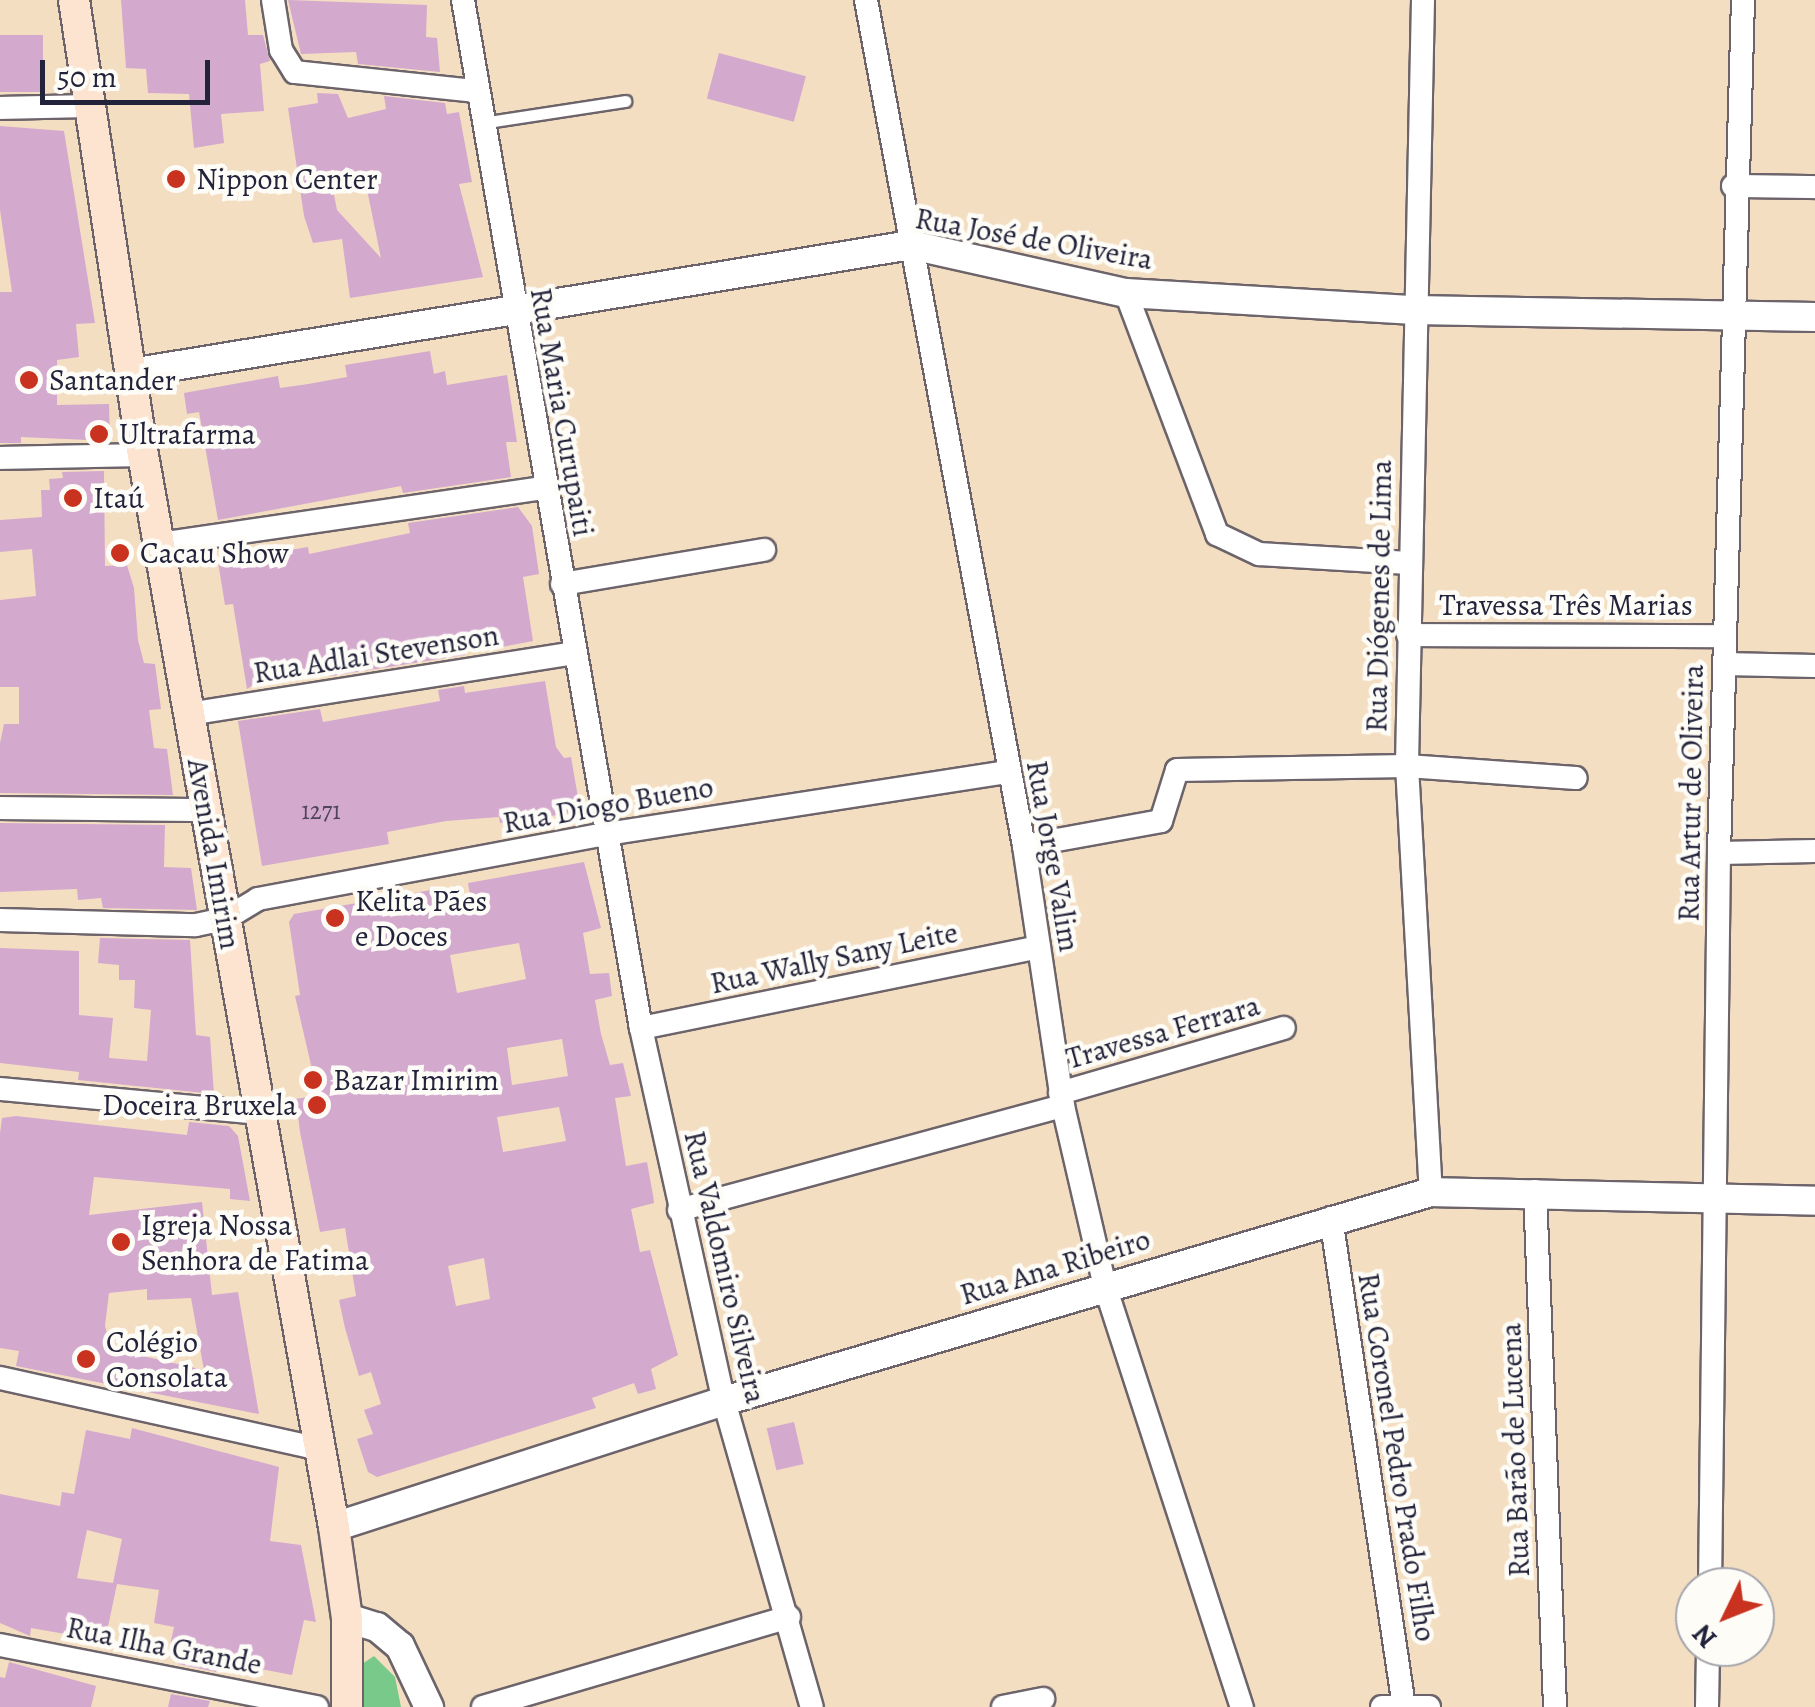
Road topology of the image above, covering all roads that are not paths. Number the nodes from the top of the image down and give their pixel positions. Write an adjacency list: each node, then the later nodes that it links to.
1 (74, 0): 9 (main road, Avenida Imirim)
2 (273, 0): 7 (street)
3 (463, 0): 7 (street, Rua Maria Curupaiti)
4 (866, 0): 14 (street, Rua Jorge Valim)
5 (1423, 0): 17 (street, Rua Diógenes de Lima)
6 (1742, 0): 12 (street, Rua Artur de Oliveira)
7 (475, 91): 11 (street, Rua Maria Curupaiti)
8 (625, 101): 11 (lane)
9 (90, 106): 10 (street); 20 (main road, Avenida Imirim)
10 (0, 108)
11 (480, 123): 16 (street, Rua Maria Curupaiti)
12 (1733, 186): 13 (street); 18 (street, Rua Artur de Oliveira)
13 (1815, 187)
14 (911, 245): 15 (street, Rua José de Oliveira); 16 (street, Rua José de Oliveira); 35 (street, Rua Jorge Valim)
15 (1126, 293): 17 (street, Rua José de Oliveira); 26 (street)
16 (513, 308): 20 (street, Rua José de Oliveira); 23 (street, Rua Maria Curupaiti)
17 (1414, 310): 18 (street, Rua José de Oliveira); 26 (street, Rua Diógenes de Lima)
18 (1733, 315): 19 (street, Rua José de Oliveira); 29 (street, Rua Artur de Oliveira)
19 (1815, 317)
20 (130, 374): 21 (main road, Avenida Imirim)
21 (143, 455): 22 (street); 24 (main road, Avenida Imirim)
22 (0, 458)
23 (544, 488): 24 (street); 27 (street, Rua Maria Curupaiti)
24 (159, 544): 33 (main road, Avenida Imirim)
25 (764, 550): 27 (street)
26 (1409, 562): 28 (street, Rua Diógenes de Lima)
27 (562, 584): 30 (street, Rua Maria Curupaiti)
28 (1408, 635): 29 (street, Travessa Três Marias); 34 (street, Rua Diógenes de Lima)
29 (1725, 636): 31 (street, Rua Artur de Oliveira)
30 (574, 653): 33 (street, Rua Adlai Stevenson); 39 (street, Rua Maria Curupaiti)
31 (1724, 664): 32 (street); 42 (street, Rua Artur de Oliveira)
32 (1815, 666)
33 (188, 714): 38 (main road, Avenida Imirim)
34 (1407, 766): 36 (street); 40 (street); 52 (street, Rua Diógenes de Lima)
35 (1008, 772): 39 (street, Rua Diogo Bueno); 40 (street, Rua Jorge Valim)
36 (1576, 778)
37 (0, 808): 38 (street)
38 (206, 810): 43 (main road, Avenida Imirim)
39 (607, 834): 43 (street, Rua Diogo Bueno); 46 (street, Rua Valdomiro Silveira)
40 (1024, 846): 45 (street, Rua Jorge Valim)
41 (1815, 851): 42 (street)
42 (1718, 853): 53 (street, Rua Artur de Oliveira)
43 (225, 919): 44 (street); 50 (main road, Avenida Imirim)
44 (0, 920)
45 (1039, 947): 46 (street, Rua Wally Sany Leite); 49 (street, Rua Jorge Valim)
46 (641, 1028): 55 (street, Rua Valdomiro Silveira)
47 (1284, 1028): 49 (street, Travessa Ferrara)
48 (0, 1089): 50 (street)
49 (1061, 1100): 55 (street, Travessa Ferrara); 57 (street, Rua Jorge Valim)
50 (260, 1113): 60 (main road, Avenida Imirim)
51 (1535, 1191): 52 (street, Rua Ana Ribeiro); 53 (street, Rua Ana Ribeiro); 77 (street, Rua Barão de Lucena)
52 (1431, 1192): 56 (street, Rua Ana Ribeiro)
53 (1717, 1196): 54 (street, Rua Ana Ribeiro); 62 (street, Rua Artur de Oliveira)
54 (1815, 1201)
55 (679, 1210): 59 (street, Rua Valdomiro Silveira)
56 (1331, 1218): 57 (street, Rua Ana Ribeiro); 68 (street, Rua Coronel Pedro Prado Filho)
57 (1105, 1286): 59 (street, Rua Ana Ribeiro); 75 (street, Rua Jorge Valim)
58 (0, 1378): 60 (street)
59 (724, 1401): 61 (street, Rua Ana Ribeiro); 63 (street, Rua Valdomiro Silveira)
60 (320, 1449): 61 (main road, Avenida Imirim)
61 (334, 1527): 64 (main road, Avenida Imirim)
62 (1710, 1567)
63 (789, 1616): 72 (street); 73 (street, Rua Valdomiro Silveira)
64 (347, 1618): 70 (main road, Avenida Imirim); 71 (street)
65 (0, 1645): 69 (street, Rua Ilha Grande)
66 (1708, 1667): 78 (street)
67 (1042, 1699): 74 (street)
68 (1393, 1706): 76 (street)
69 (317, 1707)
70 (347, 1707)
71 (429, 1707)
72 (482, 1707)
73 (812, 1707)
74 (1002, 1707)
75 (1242, 1707)
76 (1429, 1707)
77 (1555, 1707)
78 (1707, 1707)

